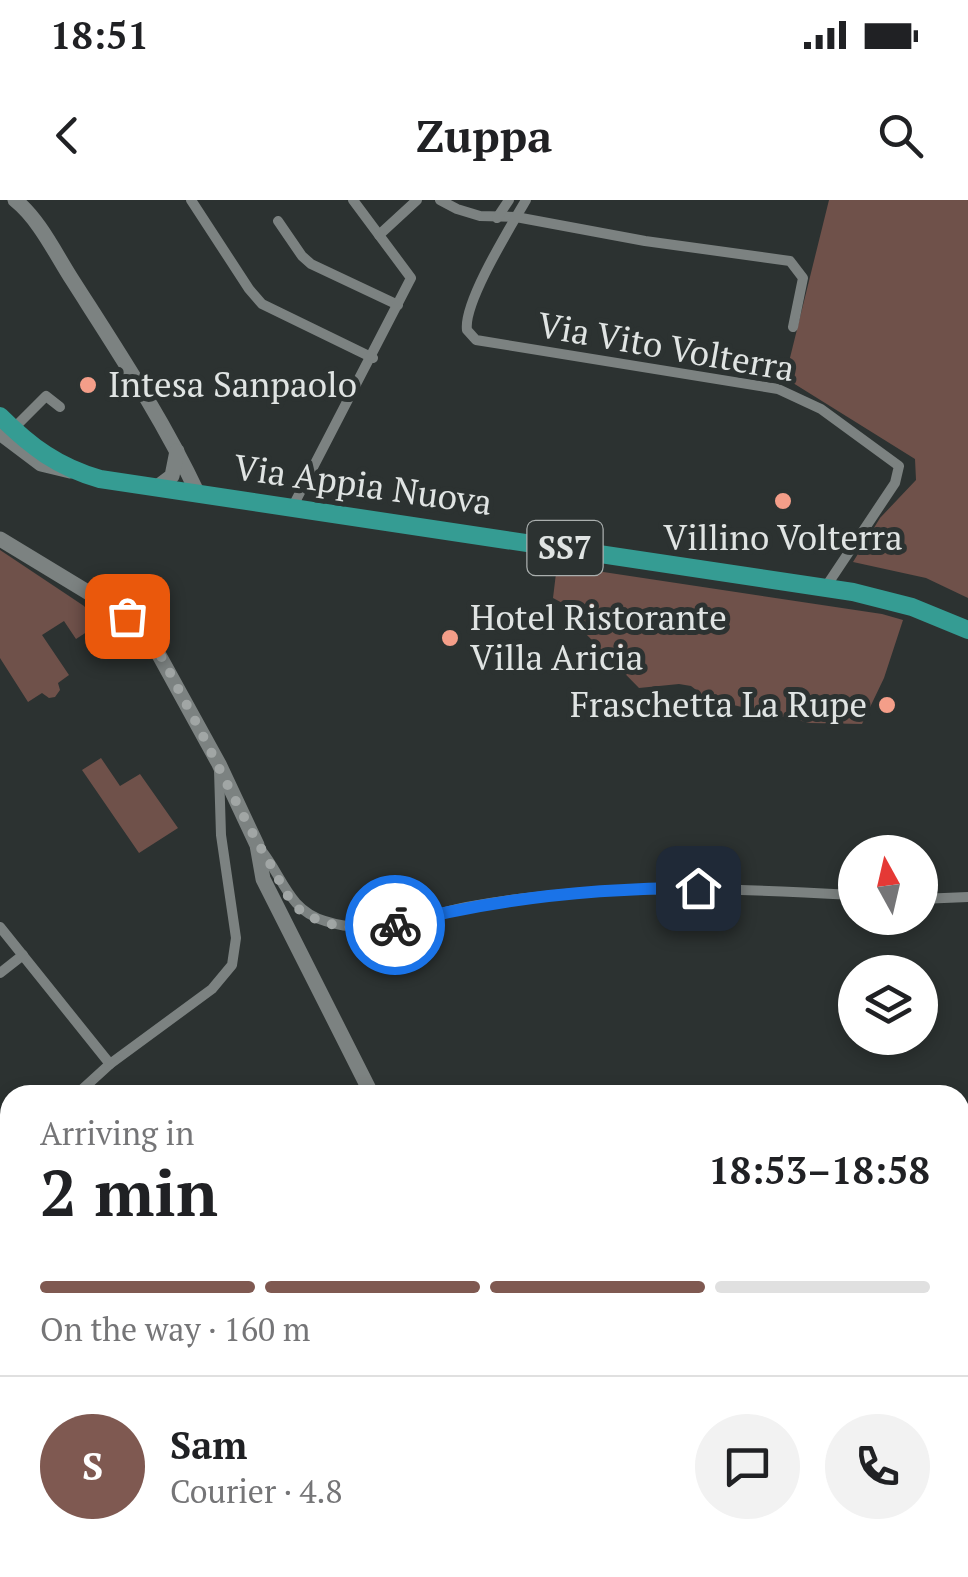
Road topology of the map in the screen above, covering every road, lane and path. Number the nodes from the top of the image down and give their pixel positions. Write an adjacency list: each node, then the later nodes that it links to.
1 (191, 200): 14 (street)
2 (353, 200): 11 (street)
3 (417, 200): 11 (street)
4 (440, 200): 9 (street)
5 (508, 200): 9 (street)
6 (526, 200): 8 (street, Via Vito Volterra)
7 (23, 202): 17 (street)
8 (516, 217): 9 (street); 13 (street); 22 (street, Via Vito Volterra)
9 (497, 218)
10 (278, 222): 12 (street)
11 (380, 235): 12 (street)
12 (398, 305): 14 (street)
13 (792, 327)
14 (373, 358): 20 (street)
15 (60, 408): 16 (street)
16 (4, 426): 18 (main road, Via Appia Nuova / SS7)
17 (176, 448): 18 (street); 19 (street)
18 (156, 488): 19 (main road, Via Appia Nuova / SS7)
19 (198, 494): 20 (main road, Via Appia Nuova / SS7)
20 (293, 506): 22 (main road, Via Appia Nuova / SS7)
21 (0, 538): 24 (street)
22 (825, 588): 23 (main road, Via Appia Nuova / SS7)
23 (968, 630)
24 (218, 764): 25 (street); 32 (street)
25 (257, 846): 26 (street); 34 (street)
26 (838, 894)
27 (968, 896): 28 (street)
28 (938, 898)
29 (0, 926): 30 (street)
30 (23, 955): 31 (street); 32 (street)
31 (0, 973)
32 (110, 1064): 33 (street)
33 (87, 1085)
34 (367, 1085)

